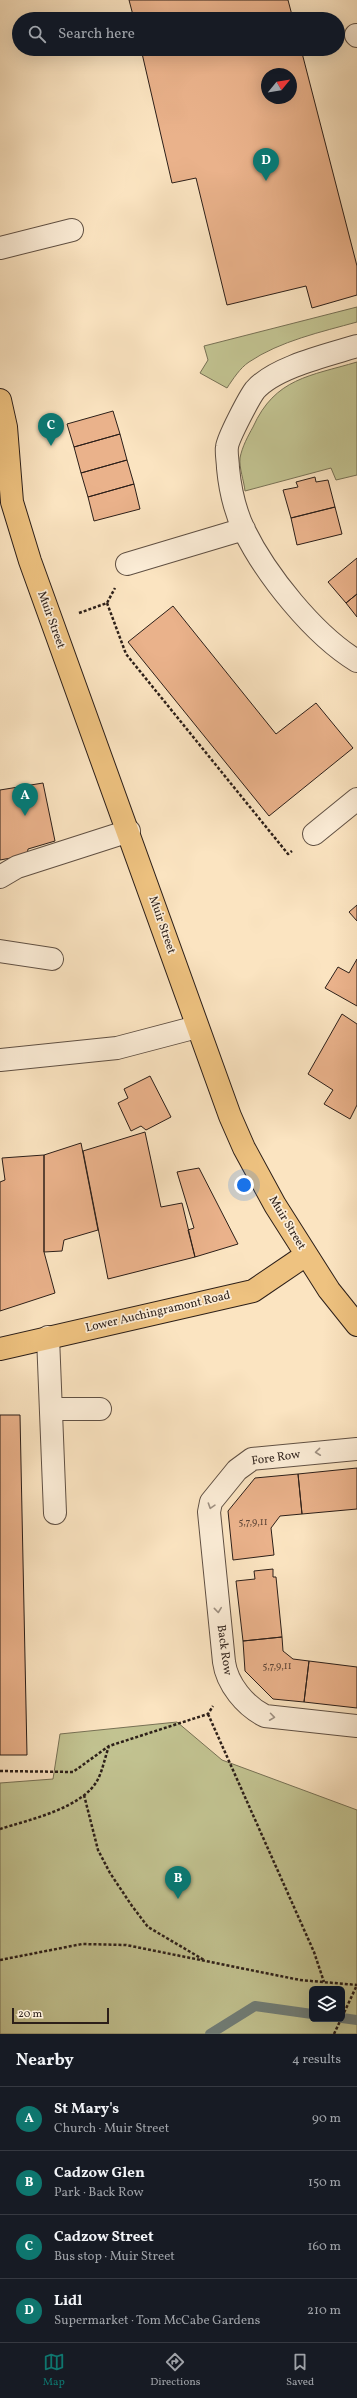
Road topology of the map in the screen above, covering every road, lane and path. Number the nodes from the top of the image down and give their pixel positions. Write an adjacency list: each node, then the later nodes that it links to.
1 (72, 230): 2 (street)
2 (0, 248)
3 (357, 346): 7 (street)
4 (0, 400): 6 (main road, Muir Street)
5 (0, 483): 6 (main road, Muir Street)
6 (12, 502): 10 (main road, Muir Street)
7 (244, 529): 8 (street); 11 (street)
8 (127, 564): 9 (path)
9 (107, 603): 10 (path); 14 (path)
10 (51, 622): 13 (main road, Muir Street)
11 (357, 661)
12 (357, 799): 14 (street)
13 (129, 831): 15 (street); 18 (main road, Muir Street)
14 (314, 834)
15 (0, 877)
16 (0, 951): 17 (street)
17 (52, 959)
18 (197, 1027): 19 (street); 20 (main road, Muir Street)
19 (0, 1060)
20 (306, 1255): 21 (main road, Muir Street); 22 (main road, Lower Auchingramont Road)
21 (357, 1325)
22 (48, 1337): 23 (main road, Lower Auchingramont Road); 24 (street)
23 (0, 1349)
24 (51, 1409): 25 (street); 27 (street)
25 (100, 1409)
26 (357, 1449): 28 (street, Fore Row, one-way to 28)
27 (55, 1512)
28 (214, 1571): 29 (street, Back Row, one-way to 29)
29 (230, 1683): 30 (path); 31 (street, Back Row, one-way to 31)
30 (208, 1714): 32 (path); 38 (path)
31 (357, 1726)
32 (109, 1746): 33 (path); 34 (path)
33 (0, 1772)
34 (84, 1795): 35 (path); 37 (path)
35 (0, 1829)
36 (0, 1960): 37 (path)
37 (206, 1961): 38 (path)
38 (324, 1982): 39 (path)
39 (357, 1985): 40 (path)
40 (345, 2011)
41 (340, 2022): 42 (path)
42 (334, 2034)

